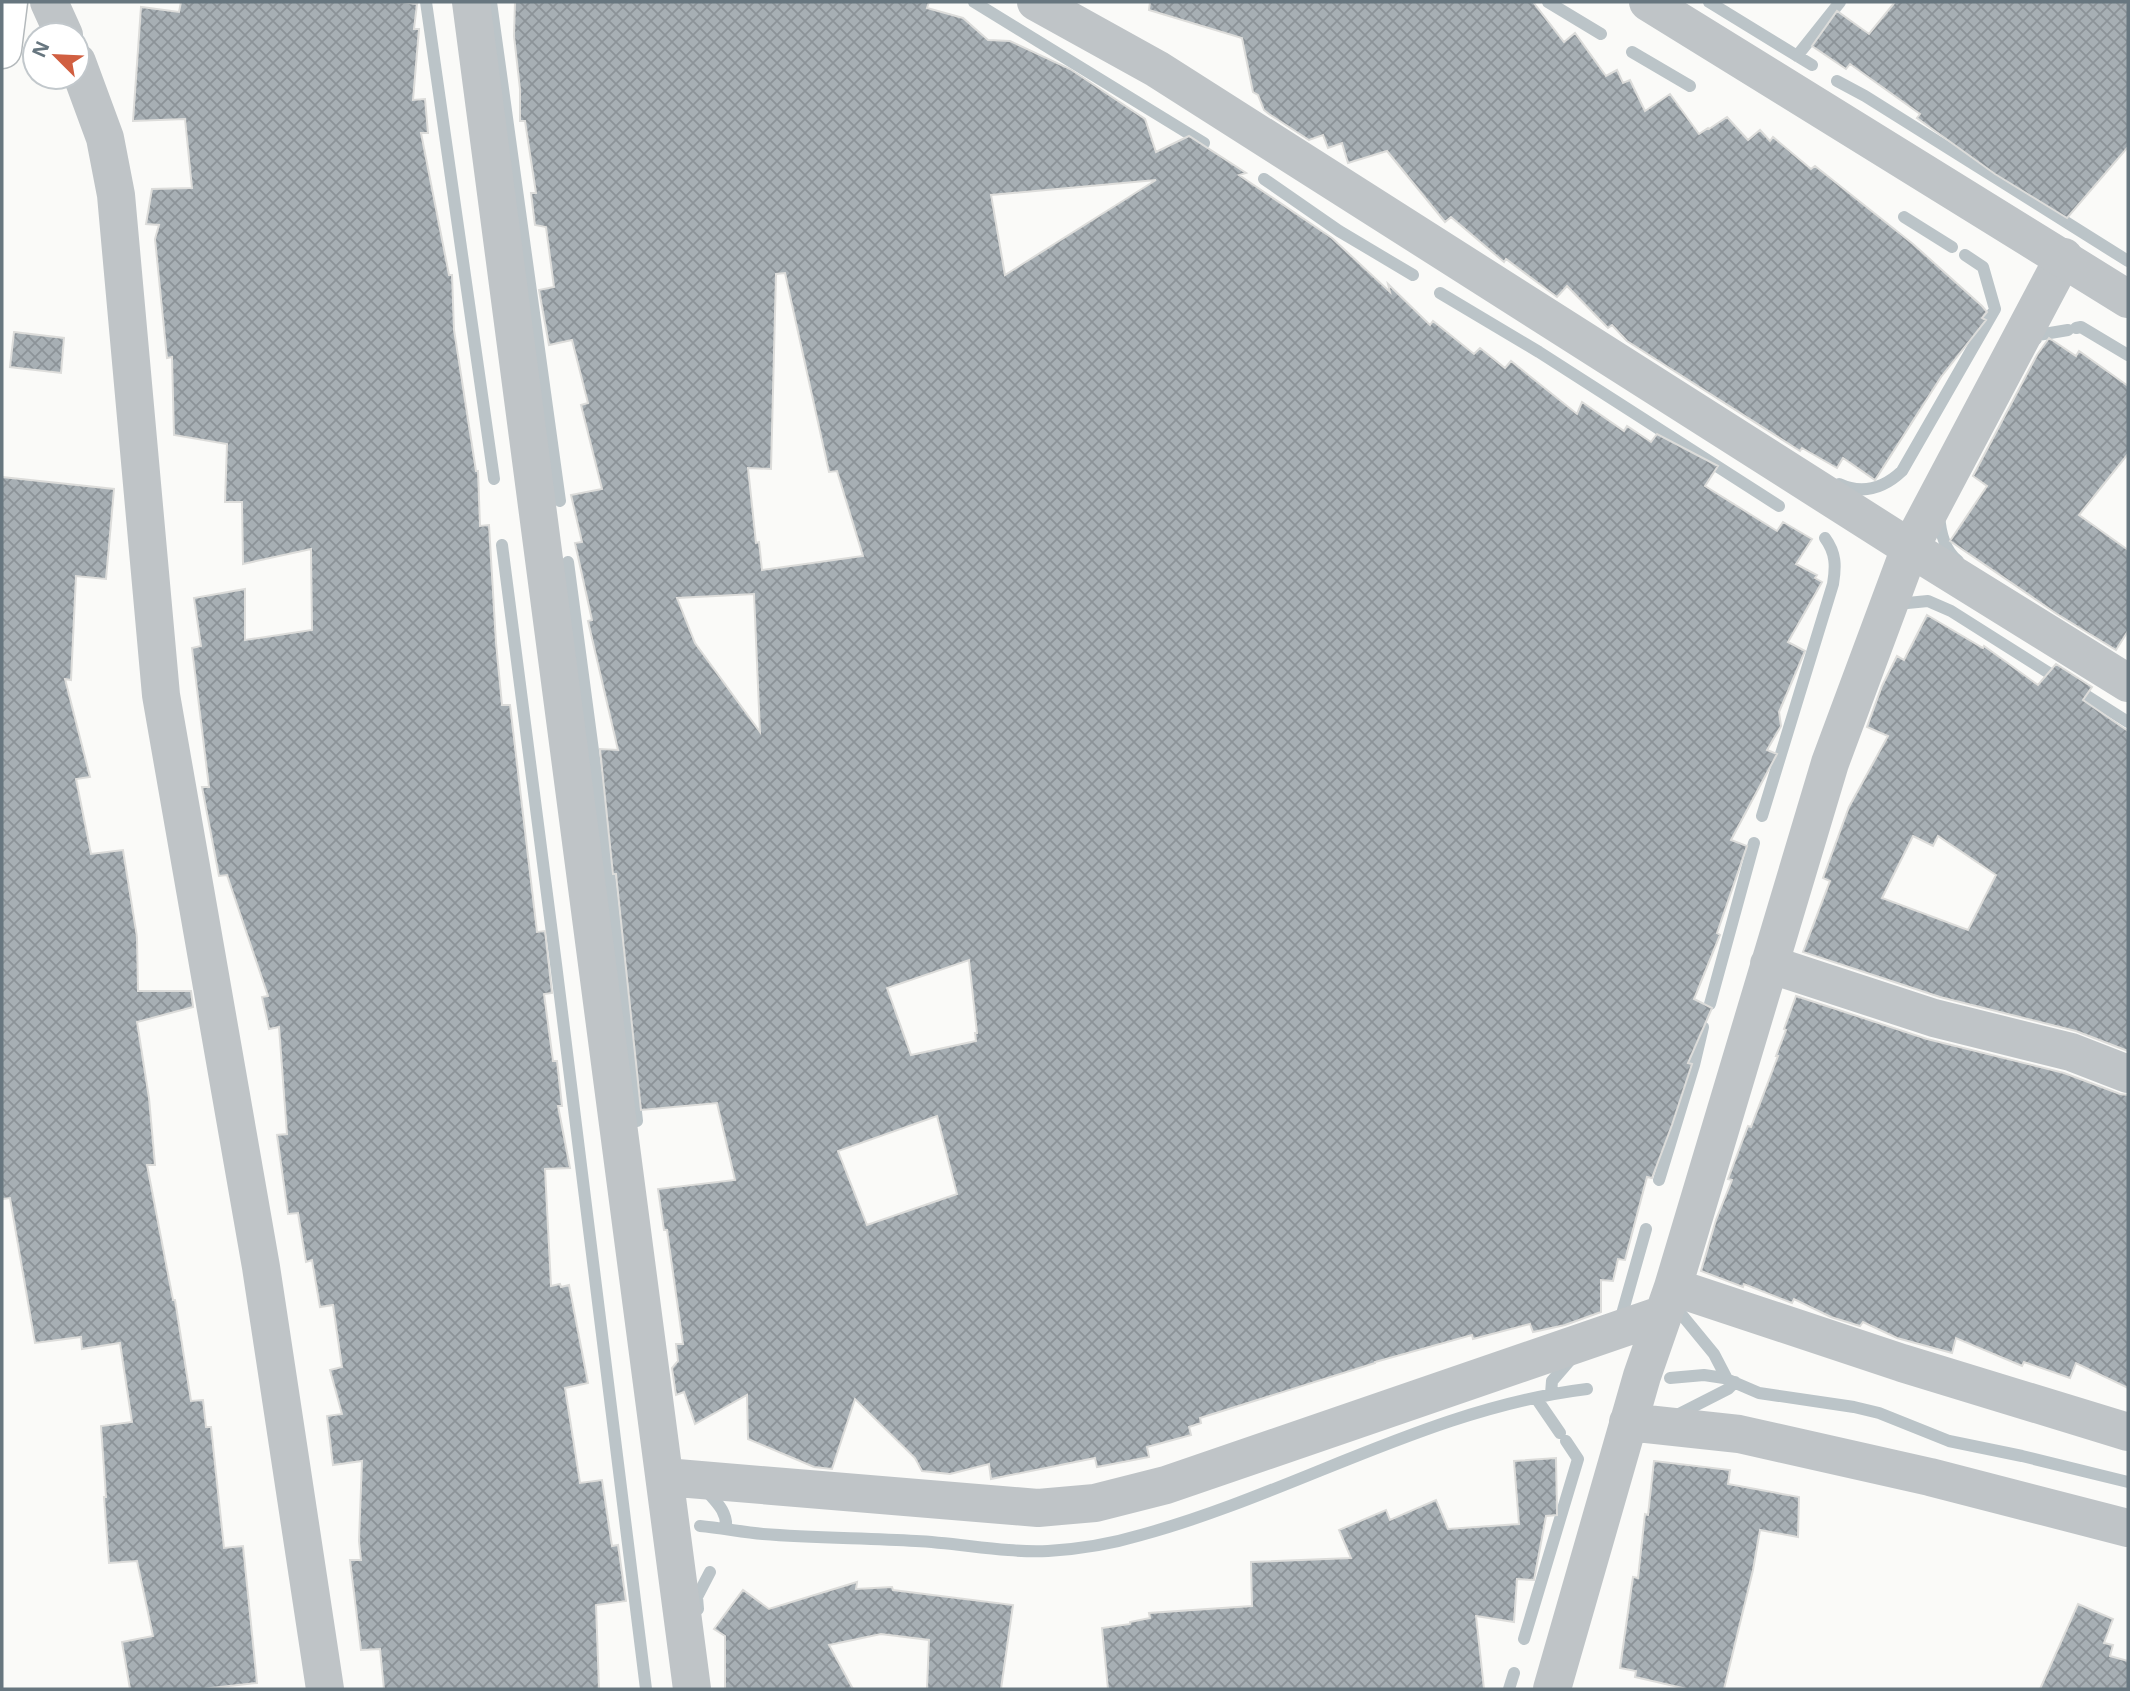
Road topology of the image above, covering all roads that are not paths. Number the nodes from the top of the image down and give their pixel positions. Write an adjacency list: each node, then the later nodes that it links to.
1 (8, 2): 7 (main road)
2 (49, 2): 6 (street)
3 (471, 2): 18 (street)
4 (1036, 2): 11 (street)
5 (1648, 2): 9 (street)
6 (58, 21)
7 (2, 49)
8 (88, 91): 21 (street)
9 (2064, 257): 10 (street); 11 (street)
10 (2128, 299)
11 (1910, 548): 12 (street); 13 (street)
12 (2128, 683)
13 (1769, 964): 14 (street); 15 (street)
14 (2128, 1074)
15 (1668, 1300): 16 (street); 17 (street); 18 (street)
16 (1628, 1422): 19 (street); 20 (street)
17 (2128, 1432)
18 (665, 1477): 22 (street)
19 (2128, 1528)
20 (1563, 1687)
21 (325, 1689)
22 (692, 1689)

